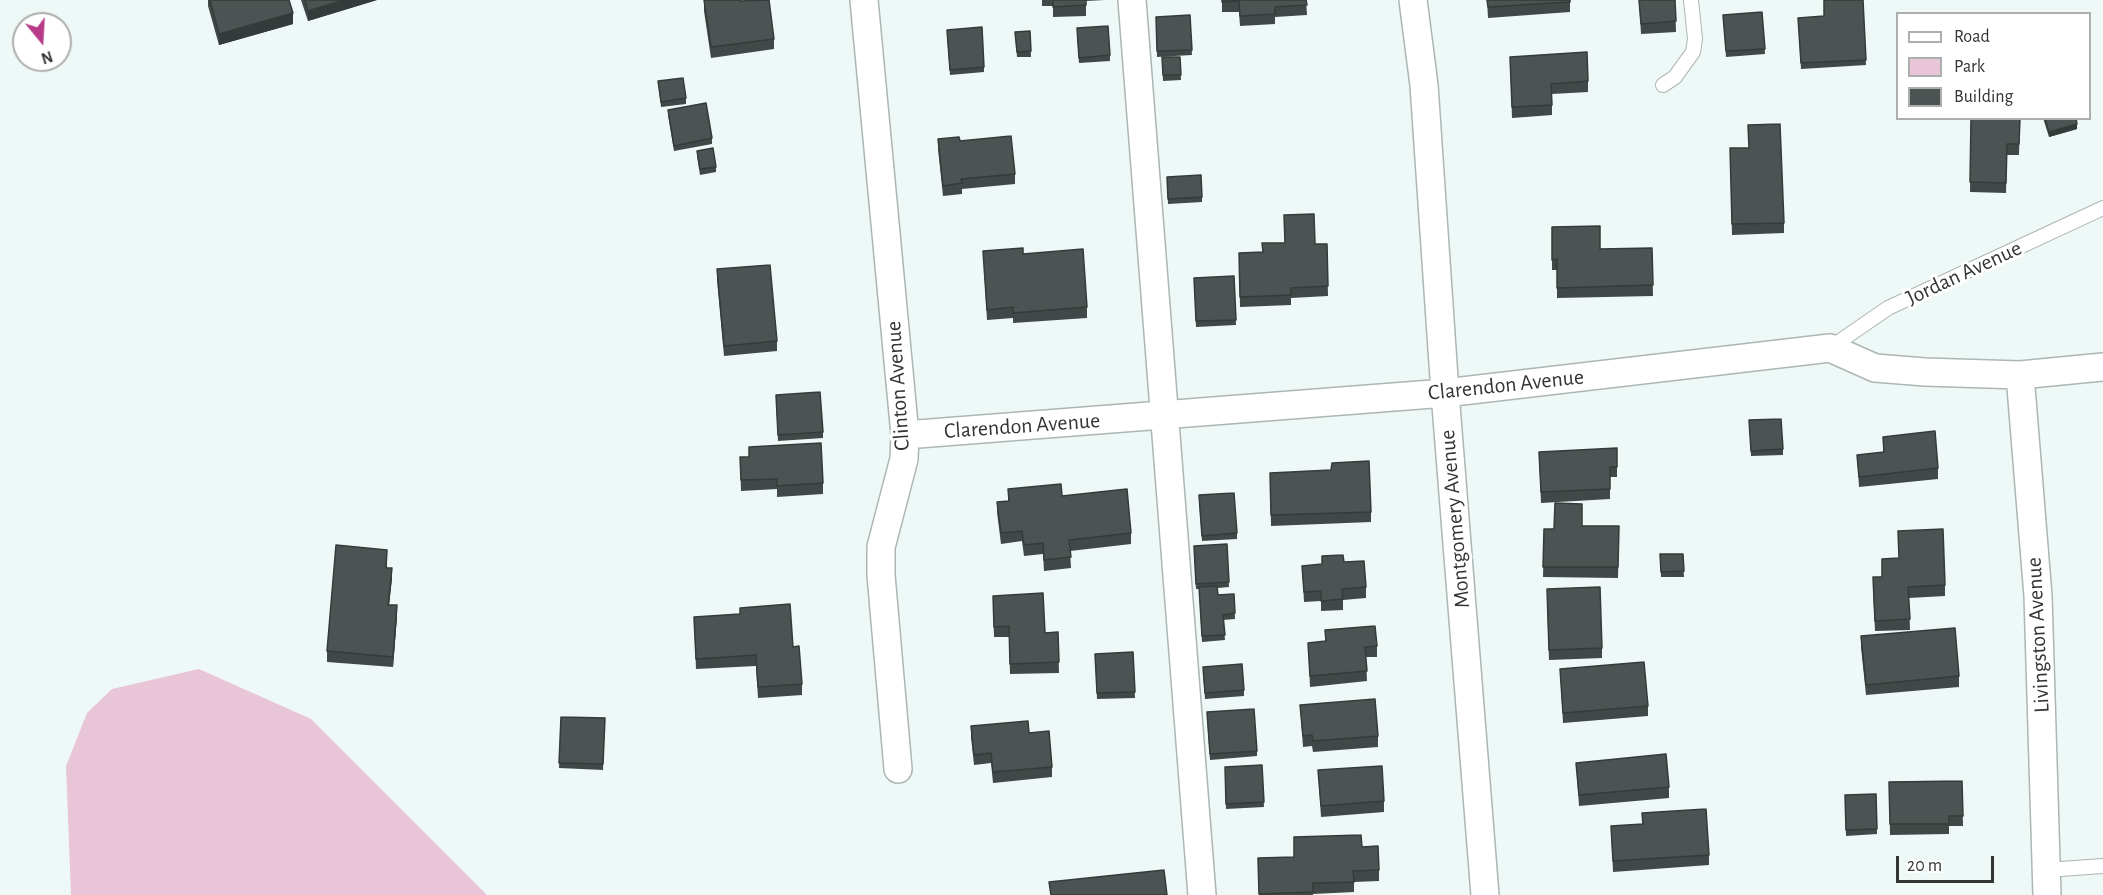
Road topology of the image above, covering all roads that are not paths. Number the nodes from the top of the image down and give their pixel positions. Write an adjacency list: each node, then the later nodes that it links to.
1 (864, 0): 12 (street, Clinton Avenue)
2 (1132, 0): 11 (street)
3 (1413, 0): 10 (street, Montgomery Avenue)
4 (1691, 0): 5 (lane)
5 (1663, 85)
6 (2103, 208): 7 (lane, Jordan Avenue)
7 (1830, 348): 9 (street); 10 (street, Clarendon Avenue)
8 (2103, 367): 9 (street)
9 (2020, 375): 15 (street, Livingston Avenue)
10 (1445, 393): 11 (street, Clarendon Avenue); 17 (street, Montgomery Avenue)
11 (1162, 416): 12 (street, Clarendon Avenue); 16 (street)
12 (905, 435): 13 (street, Clinton Avenue)
13 (898, 769)
14 (2103, 866): 15 (lane)
15 (2047, 882)
16 (1202, 895)
17 (1485, 895)

